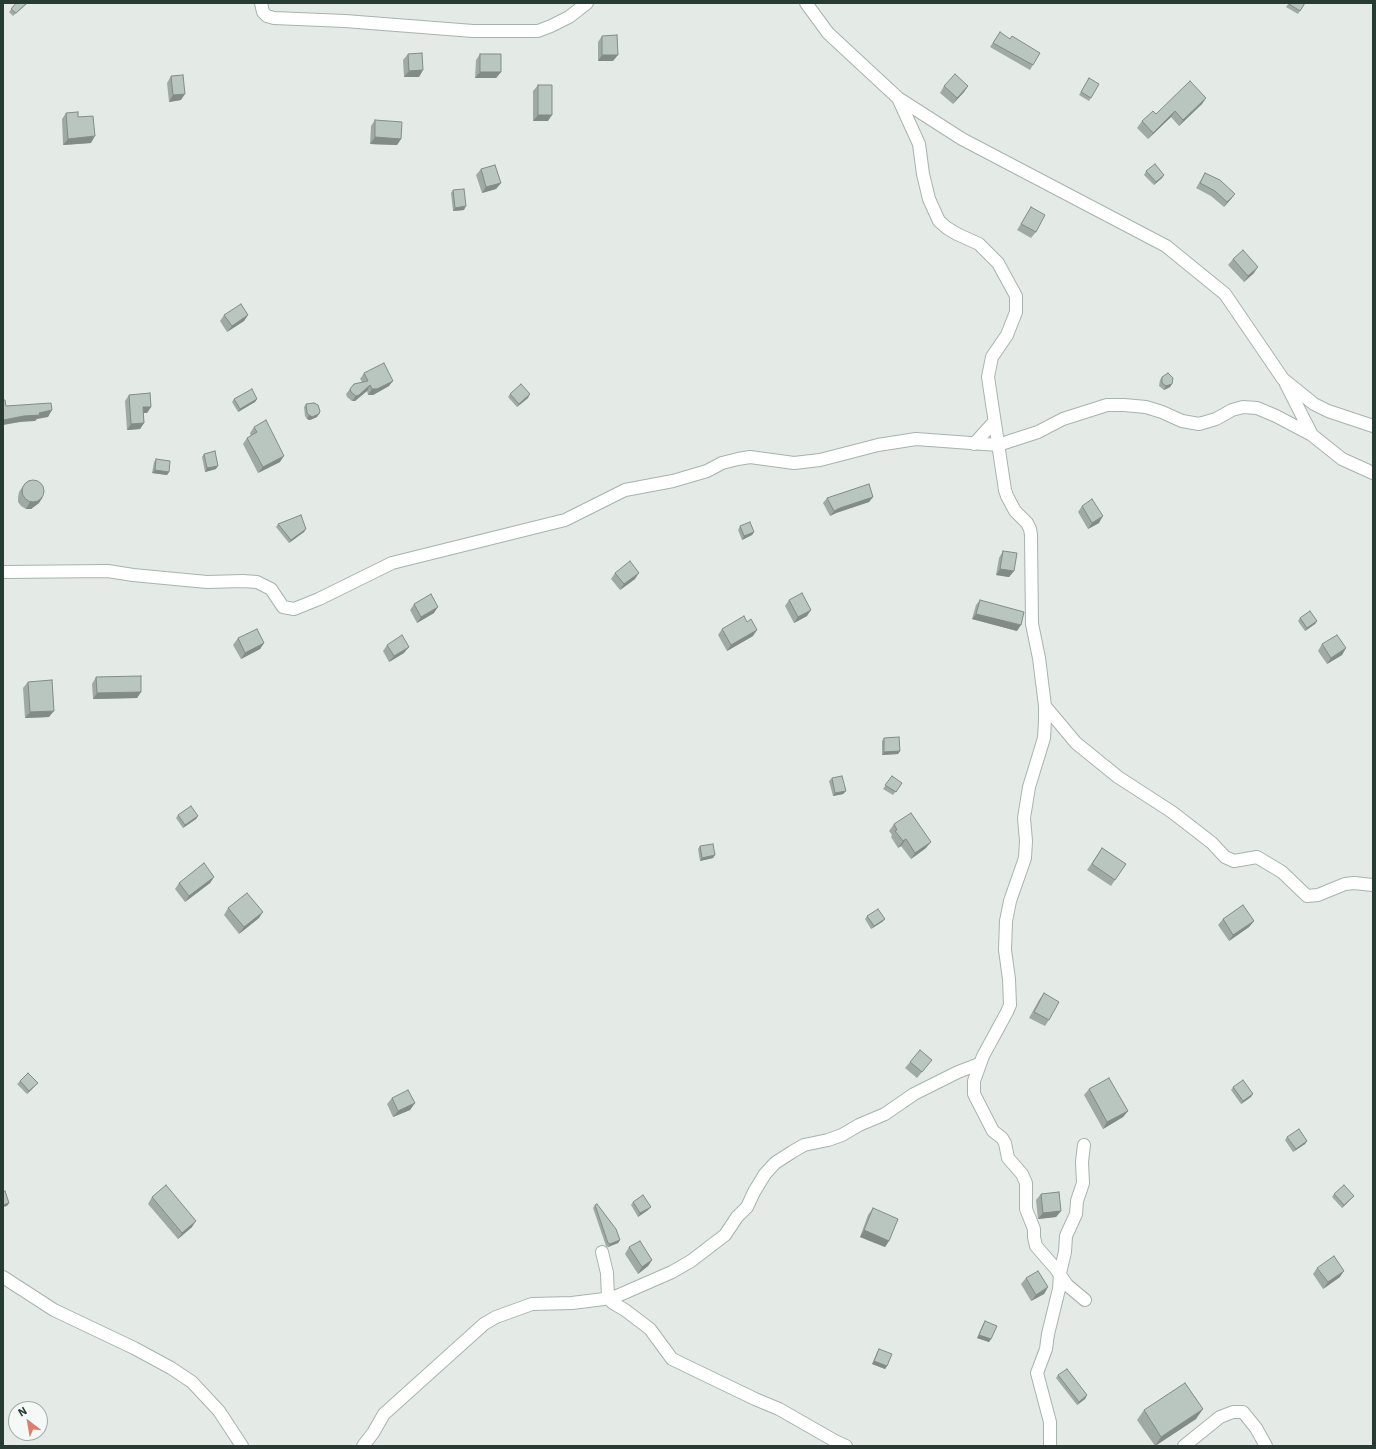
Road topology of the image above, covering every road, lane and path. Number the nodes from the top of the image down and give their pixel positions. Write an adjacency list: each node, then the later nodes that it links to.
1 (261, 3): 2 (street)
2 (587, 3)
3 (806, 3): 4 (street)
4 (898, 98): 5 (street); 6 (street)
5 (1283, 379): 7 (street); 8 (street)
6 (994, 422): 9 (street); 10 (street)
7 (1372, 425)
8 (1312, 435): 10 (street); 11 (street)
9 (974, 444): 10 (street); 12 (street)
10 (998, 445): 13 (street)
11 (1373, 473)
12 (3, 572)
13 (1045, 706): 14 (street); 15 (street)
14 (1373, 885)
15 (979, 1064): 18 (street); 20 (street)
16 (1084, 1145): 18 (street)
17 (602, 1252): 20 (street)
18 (1060, 1273): 21 (street); 25 (street)
19 (3, 1277): 22 (street)
20 (608, 1298): 23 (street); 24 (street)
21 (1085, 1300)
22 (242, 1446)
23 (363, 1446)
24 (846, 1446)
25 (1050, 1446)
26 (1184, 1446): 27 (street)
27 (1266, 1446)

